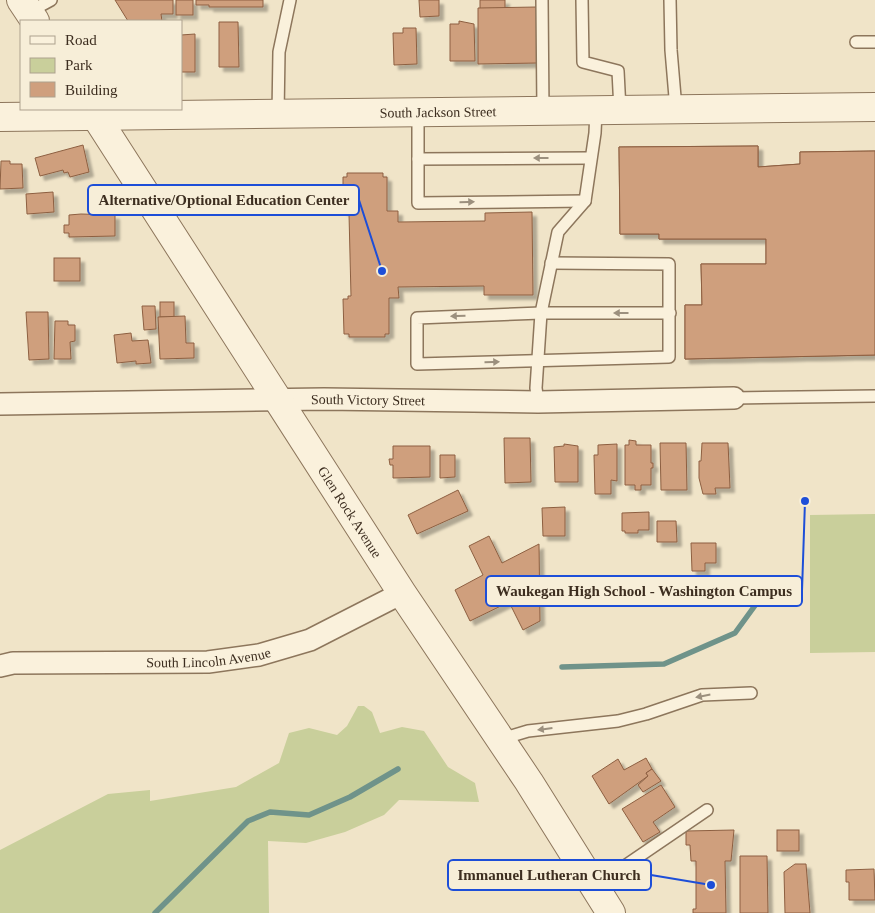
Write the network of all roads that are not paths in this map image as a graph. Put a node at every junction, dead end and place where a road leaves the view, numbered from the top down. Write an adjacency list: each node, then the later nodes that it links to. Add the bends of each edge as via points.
1 (290, 0): 14 (lane, via 279,52)
2 (542, 0): 9 (lane)
3 (582, 0): 10 (lane, via 583,62 618,71)
4 (670, 0): 8 (lane)
5 (856, 42): 6 (lane)
6 (875, 42)
7 (875, 107): 8 (street, South Jackson Street)
8 (676, 109): 10 (street, South Jackson Street)
9 (543, 110): 10 (street, South Jackson Street); 13 (street, South Jackson Street)
10 (608, 110): 16 (lane, via 595,133)
11 (93, 112): 12 (street, South Jackson Street); 15 (street, South Jackson Street); 25 (street, Glen Rock Avenue)
12 (154, 112): 14 (street, South Jackson Street)
13 (418, 112): 14 (street, South Jackson Street); 17 (lane)
14 (278, 114)
15 (0, 117)
16 (590, 158): 17 (lane, one-way to 17); 18 (lane)
17 (418, 159): 18 (lane, one-way to 18, via 418,203)
18 (585, 200): 19 (lane, via 558,232)
19 (552, 263): 20 (lane); 21 (lane, via 669,264)
20 (541, 313): 21 (lane, one-way to 20); 22 (lane); 22 (lane, one-way to 22, via 417,318 417,364)
21 (670, 313): 22 (lane, via 670,357)
22 (538, 361): 26 (lane)
23 (875, 396): 24 (lane)
24 (734, 398): 26 (street, South Victory Street)
25 (280, 400): 26 (street, South Victory Street); 27 (street, South Victory Street); 28 (street, Glen Rock Avenue)
26 (538, 402)
27 (0, 404)
28 (402, 592): 29 (street, South Lincoln Avenue, via 310,640 259,655 208,662 13,663); 31 (street, Glen Rock Avenue)
29 (0, 666)
30 (751, 693): 31 (lane, one-way to 31, via 702,695 618,721 528,731)
31 (501, 739): 33 (street, Glen Rock Avenue)
32 (707, 810): 33 (lane)
33 (594, 887): 34 (street, Glen Rock Avenue)
34 (611, 913)

